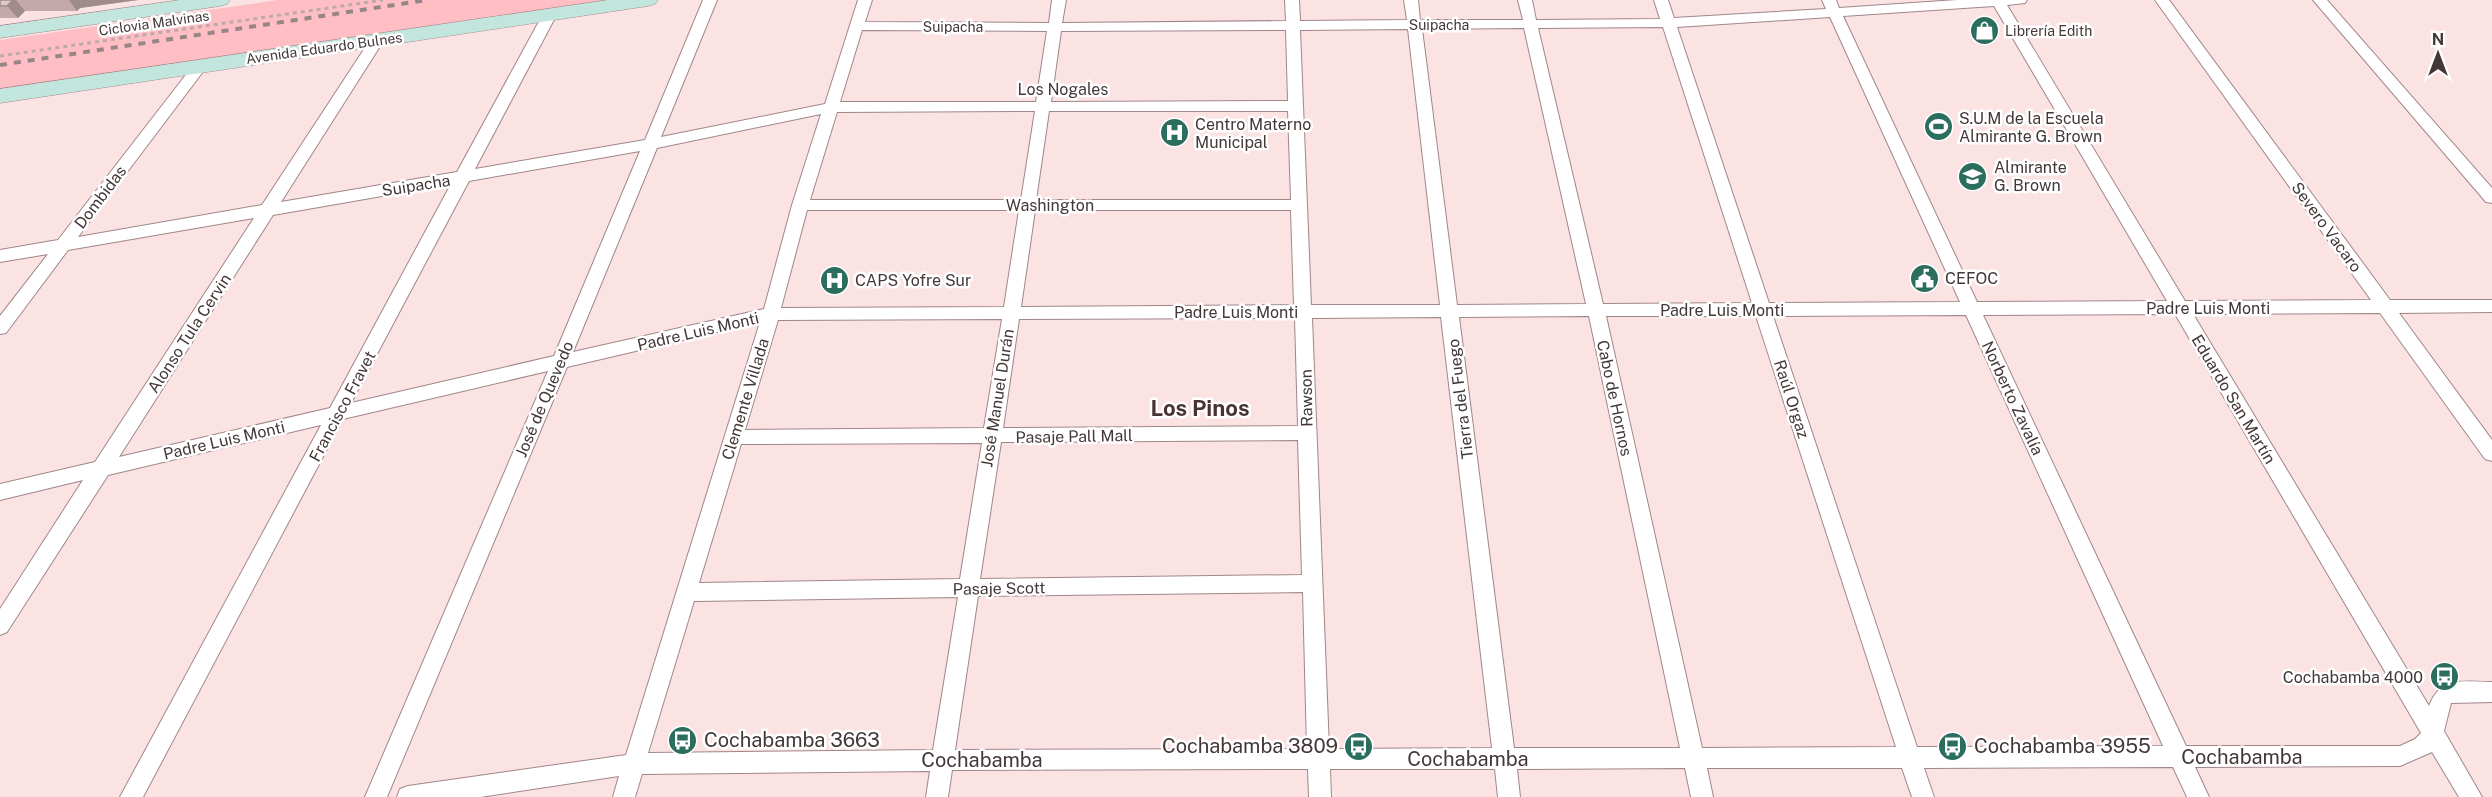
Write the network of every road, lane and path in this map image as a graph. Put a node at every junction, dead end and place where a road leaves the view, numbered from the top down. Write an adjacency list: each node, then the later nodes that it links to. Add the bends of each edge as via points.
1 (220, 0): 15 (main road)
2 (383, 0): 26 (path, Ciclovia Malvinas)
3 (648, 0): 17 (main road, Avenida Eduardo Bulnes)
4 (710, 0): 32 (street, José de Quevedo)
5 (865, 0): 21 (street, Clemente Villada)
6 (1059, 0): 23 (street, José Manuel Durán)
7 (1292, 0): 22 (street, Rawson)
8 (1411, 0): 19 (street, Tierra del Fuego)
9 (1525, 0): 20 (street, Cabo de Hornos)
10 (1661, 0): 18 (street, Raúl Orgaz)
11 (2020, 0): 14 (street, Suipacha)
12 (2162, 0): 42 (street, Severo Vacaro)
13 (2320, 0): 34 (street)
14 (1998, 1): 16 (street, Suipacha); 43 (street, Eduardo San Martín)
15 (156, 5): 24 (main road)
16 (1831, 6): 18 (street, Suipacha); 45 (street, Norberto Zavalía)
17 (550, 14): 25 (main road, Avenida Eduardo Bulnes); 33 (street, Francisco Fravet)
18 (1669, 23): 20 (street, Suipacha); 44 (street, Raúl Orgaz)
19 (1414, 25): 20 (street, Suipacha); 22 (street, Suipacha); 47 (street, Tierra del Fuego)
20 (1530, 25): 46 (street, Cabo de Hornos)
21 (857, 26): 23 (street, Suipacha); 30 (street, Clemente Villada)
22 (1293, 26): 23 (street, Suipacha); 29 (street, Rawson)
23 (1055, 27): 31 (street, José Manuel Durán)
24 (0, 32)
25 (377, 40): 27 (main road, Avenida Eduardo Bulnes); 38 (street, Alonso Tula Cervin)
26 (0, 56)
27 (200, 66): 28 (main road, Avenida Eduardo Bulnes); 39 (street, Dombidas)
28 (2, 98)
29 (1295, 105): 31 (street, Los Nogales); 37 (street, Rawson)
30 (831, 107): 31 (street, Los Nogales); 32 (street, Suipacha); 35 (street, Clemente Villada)
31 (1042, 107): 36 (street, José Manuel Durán)
32 (651, 144): 33 (street, Suipacha); 52 (street, José de Quevedo)
33 (464, 177): 38 (street, Suipacha); 53 (street, Francisco Fravet)
34 (2492, 198)
35 (800, 205): 36 (street, Washington); 50 (street, Clemente Villada)
36 (1028, 205): 37 (street, Washington); 49 (street, José Manuel Durán)
37 (1300, 205): 48 (street, Rawson)
38 (270, 209): 39 (street, Suipacha); 58 (street, Alonso Tula Cervin)
39 (64, 245): 40 (street, Suipacha); 51 (street, Dombidas)
40 (0, 256)
41 (2492, 306): 42 (street, Padre Luis Monti)
42 (2385, 307): 43 (street, Padre Luis Monti); 57 (street, Severo Vacaro)
43 (2179, 308): 45 (street, Padre Luis Monti); 65 (street, Eduardo San Martín)
44 (1763, 309): 45 (street, Padre Luis Monti); 46 (street, Padre Luis Monti); 70 (street, Raúl Orgaz)
45 (1972, 309): 68 (street, Norberto Zavalía)
46 (1596, 310): 47 (street, Padre Luis Monti); 67 (street, Cabo de Hornos)
47 (1449, 311): 48 (street, Padre Luis Monti); 66 (street, Tierra del Fuego)
48 (1305, 312): 49 (street, Padre Luis Monti); 54 (street, Rawson)
49 (1010, 313): 50 (street, Padre Luis Monti); 55 (street, José Manuel Durán)
50 (771, 314): 52 (street, Padre Luis Monti); 56 (street, Clemente Villada)
51 (0, 328)
52 (560, 363): 53 (street, Padre Luis Monti); 74 (street, José de Quevedo)
53 (338, 414): 58 (street, Padre Luis Monti); 73 (street, Francisco Fravet)
54 (1307, 433): 55 (street, Pasaje Pall Mall); 60 (street, Rawson)
55 (991, 436): 56 (street, Pasaje Pall Mall); 61 (street, José Manuel Durán)
56 (734, 437): 62 (street, Clemente Villada)
57 (2492, 454)
58 (100, 469): 59 (street, Padre Luis Monti); 63 (street, Alonso Tula Cervin)
59 (0, 492)
60 (1312, 583): 61 (street, Pasaje Scott); 69 (street, Rawson)
61 (969, 589): 62 (street, Pasaje Scott); 71 (street, José Manuel Durán)
62 (687, 592): 72 (street, Clemente Villada)
63 (0, 626)
64 (2492, 692): 65 (street, via 2451,692 2443,697)
65 (2433, 734): 68 (street, Cochabamba, via 2418,751 2400,756); 83 (street, Eduardo San Martín)
66 (1504, 758): 67 (street, Cochabamba); 69 (street, Cochabamba); 79 (street, Tierra del Fuego)
67 (1693, 758): 70 (street, Cochabamba); 80 (street, Cabo de Hornos)
68 (2180, 758): 70 (street, Cochabamba); 82 (street, Norberto Zavalía)
69 (1319, 759): 71 (street, Cochabamba); 78 (street, Rawson)
70 (1910, 759): 81 (street, Raúl Orgaz)
71 (943, 760): 72 (street, Cochabamba); 77 (street, José Manuel Durán)
72 (633, 764): 75 (street, Cochabamba); 76 (street, Clemente Villada)
73 (131, 797)
74 (376, 797)
75 (408, 797)
76 (624, 797)
77 (937, 797)
78 (1320, 797)
79 (1509, 797)
80 (1702, 797)
81 (1923, 797)
82 (2198, 797)
83 (2471, 797)

